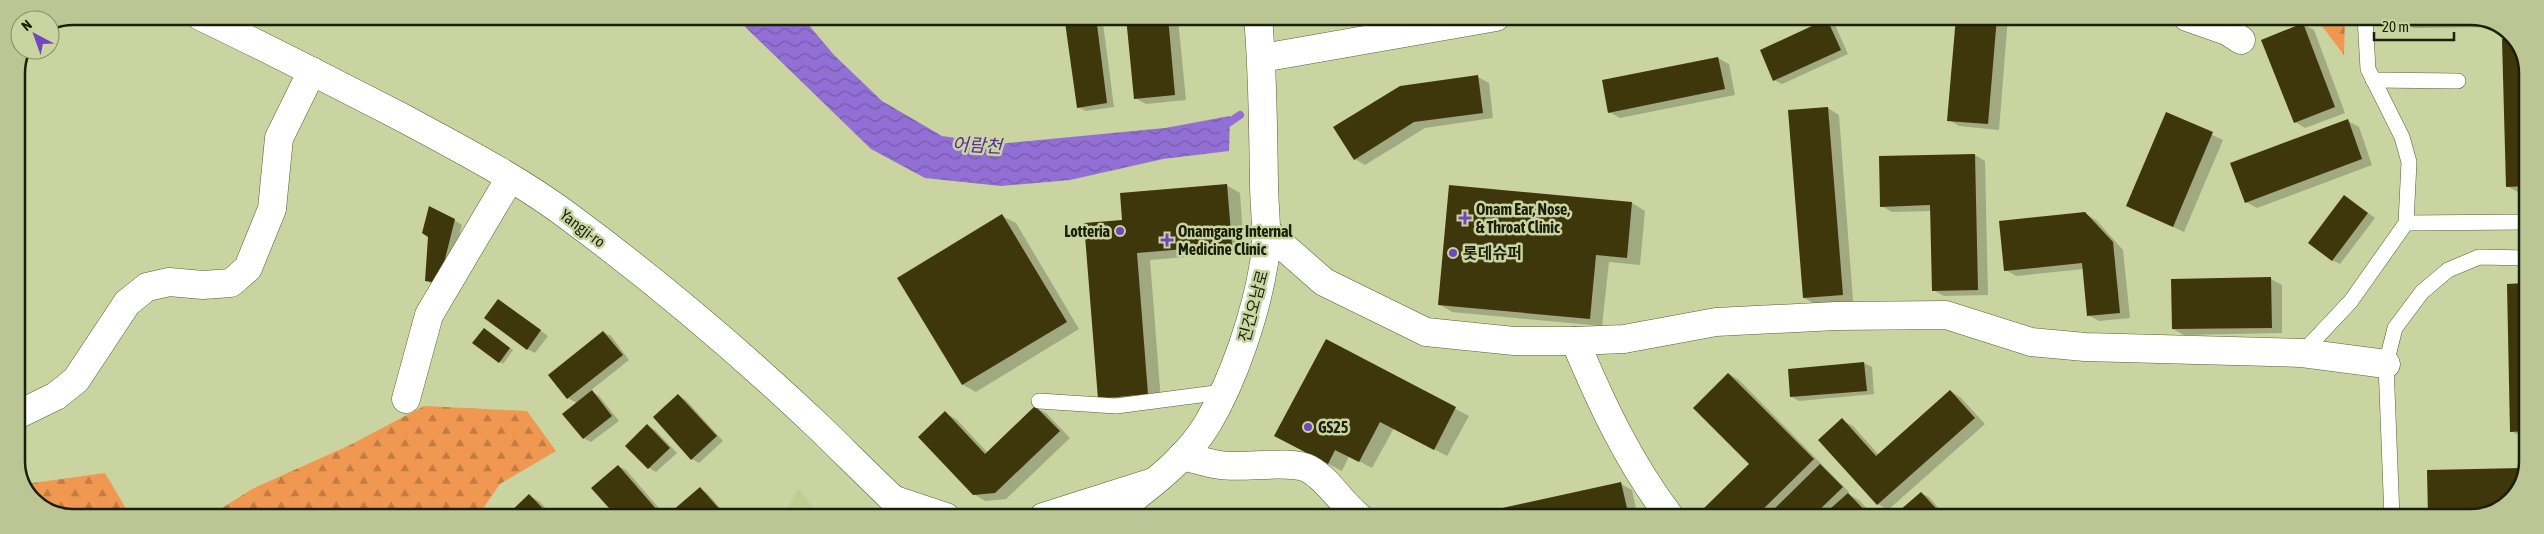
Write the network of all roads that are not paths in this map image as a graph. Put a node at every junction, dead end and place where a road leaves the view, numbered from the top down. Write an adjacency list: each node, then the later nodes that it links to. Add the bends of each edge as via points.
1 (218, 25): 8 (street, Yangji-ro)
2 (1259, 25): 7 (street, 진건오남로)
3 (1450, 25): 7 (street)
4 (2210, 25): 6 (street)
5 (2366, 25): 9 (lane, via 2368,69)
6 (2242, 40)
7 (1262, 58): 14 (street, 진건오남로)
8 (312, 71): 11 (street, Yangji-ro); 22 (street, via 279,138 272,209 248,268 231,283 169,282 147,287 127,303 76,380 56,396)
9 (2373, 80): 10 (lane); 13 (lane, via 2402,137 2409,162)
10 (2458, 80)
11 (510, 178): 20 (street, via 429,315); 25 (street, Yangji-ro, via 566,215 732,349 820,428)
12 (2519, 222): 13 (lane)
13 (2406, 223): 17 (lane, via 2352,301)
14 (1267, 232): 16 (street, via 1324,282 1426,332 1514,340); 19 (street, 진건오남로, via 1264,263 1248,326 1237,364)
15 (2519, 258): 18 (lane, via 2479,258 2448,270 2422,292 2396,328)
16 (1575, 341): 17 (street, via 1624,339 1716,322 1946,315 2031,342 2085,347); 29 (street, via 1606,415 1631,460)
17 (2302, 353): 18 (street)
18 (2386, 364): 30 (lane)
19 (1223, 392): 21 (lane, via 1116,406); 23 (street, 진건오남로, via 1208,424)
20 (406, 399)
21 (1039, 401)
22 (25, 410)
23 (1182, 456): 24 (street, 진건오남로); 28 (street, via 1220,465 1259,467 1286,464 1308,468)
24 (1154, 482): 26 (street); 27 (street, 진건오남로)
25 (894, 508)
26 (1068, 509)
27 (1120, 509)
28 (1348, 509)
29 (1665, 509)
30 (2392, 509)

